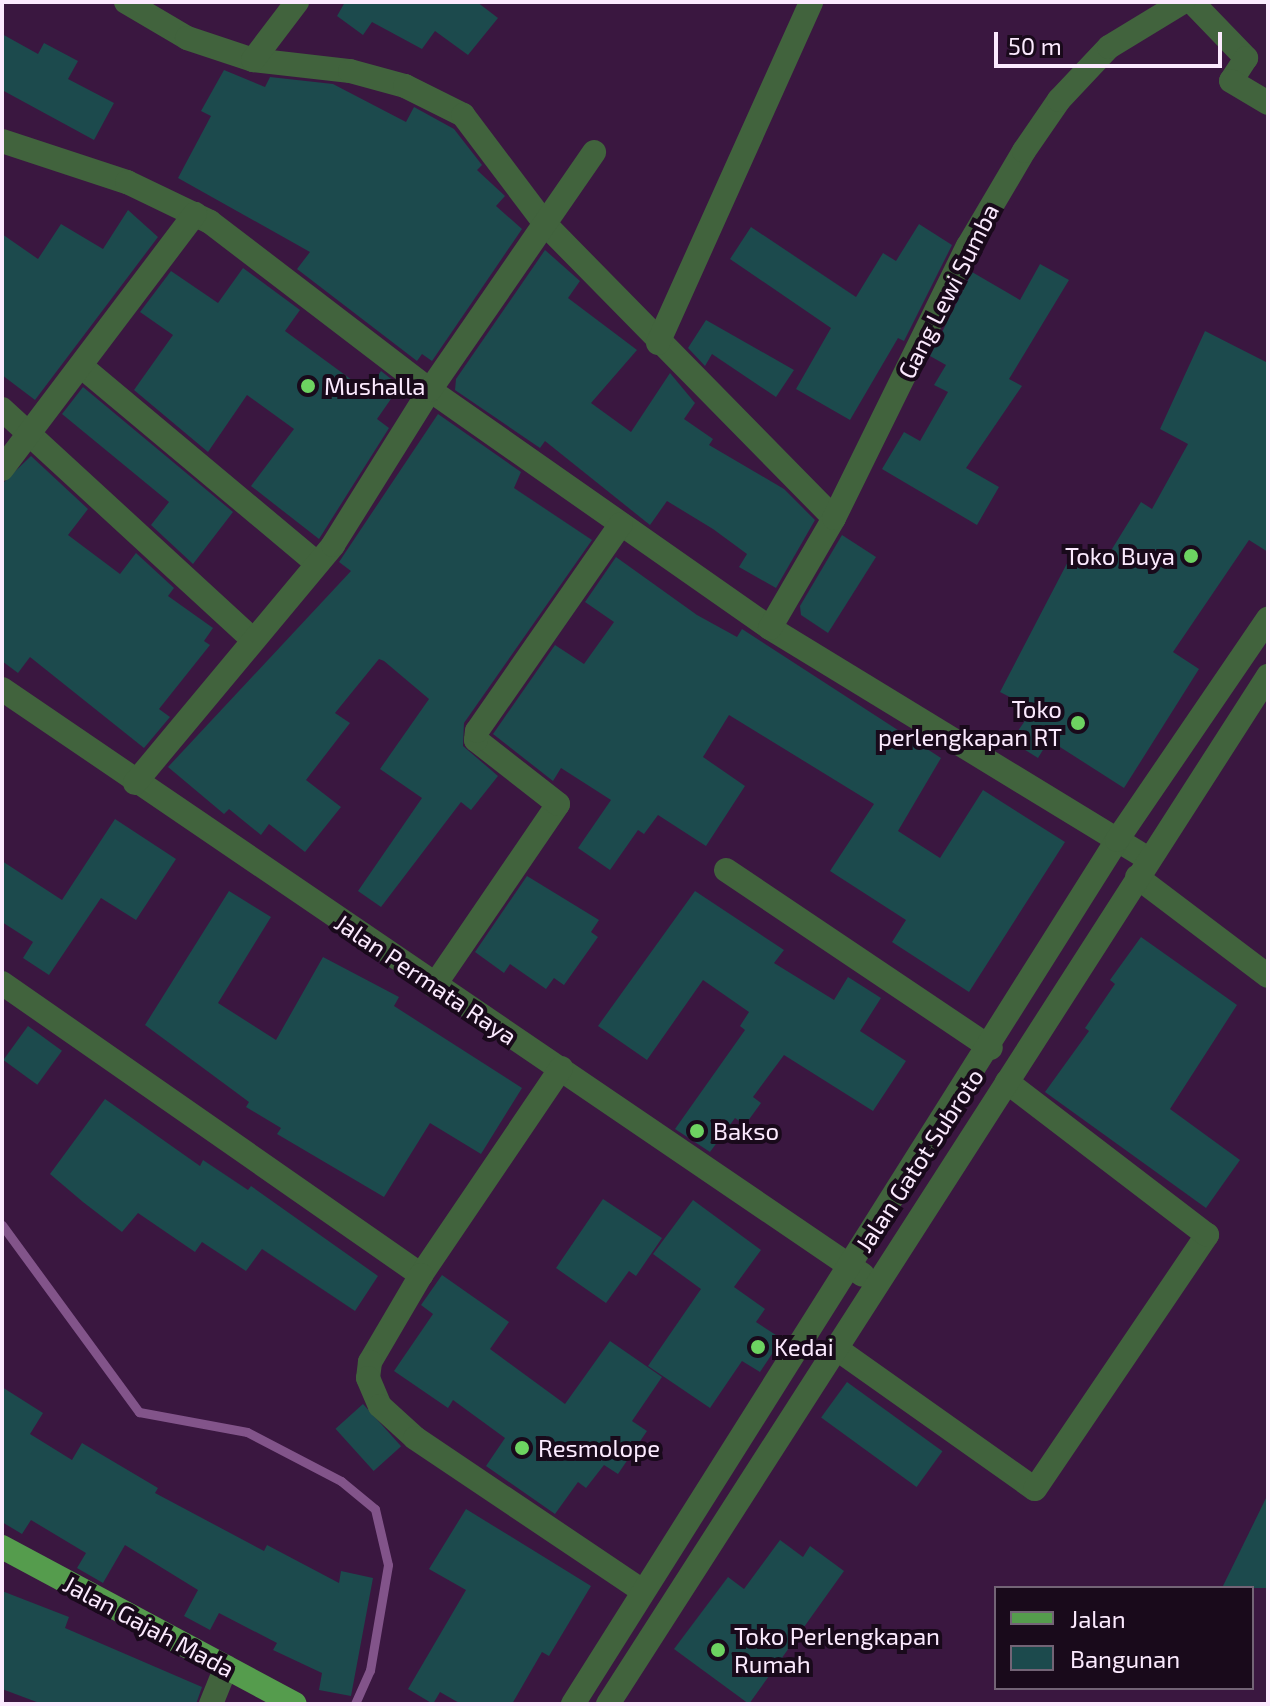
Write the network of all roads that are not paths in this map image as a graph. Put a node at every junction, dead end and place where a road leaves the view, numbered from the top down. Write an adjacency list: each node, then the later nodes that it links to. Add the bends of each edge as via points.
1 (126, 2): 6 (street, via 187,38)
2 (297, 2): 6 (street)
3 (811, 2): 12 (street)
4 (1183, 2): 18 (street, Gang Lewi Sumba, via 1109,47 1059,100 1024,151 968,246)
5 (1192, 2): 7 (street, via 1246,58 1228,78)
6 (253, 60): 11 (street, via 350,71 405,86 463,115)
7 (1268, 103)
8 (2, 141): 10 (street, via 127,182)
9 (594, 152): 11 (street)
10 (195, 214): 13 (street); 14 (street)
11 (545, 224): 12 (street); 14 (street)
12 (658, 343): 18 (street)
13 (81, 366): 16 (street); 20 (street)
14 (430, 390): 19 (street); 20 (street)
15 (2, 409): 16 (street)
16 (29, 434): 17 (street); 23 (street)
17 (2, 469)
18 (834, 518): 22 (street, Gang Lewi Sumba)
19 (621, 524): 22 (street); 32 (street, via 477,731 476,740 558,804)
20 (317, 563): 23 (street)
21 (1268, 619): 27 (street, Jalan Gatot Subroto)
22 (770, 628): 27 (street)
23 (252, 639): 26 (street)
24 (1268, 676): 28 (street, Jalan Gatot Subroto)
25 (2, 689): 26 (street, Jalan Permata Raya)
26 (135, 783): 32 (street, Jalan Permata Raya)
27 (1117, 840): 28 (street); 33 (street, Jalan Gatot Subroto)
28 (1143, 868): 30 (street); 35 (street, Jalan Gatot Subroto)
29 (726, 870): 33 (street)
30 (1268, 976)
31 (2, 983): 37 (street)
32 (434, 986): 34 (street, Jalan Permata Raya)
33 (991, 1048): 36 (street, Jalan Gatot Subroto)
34 (561, 1068): 36 (street, Jalan Permata Raya); 37 (street)
35 (1007, 1082): 38 (street, Jalan Gatot Subroto); 39 (street, via 1207,1235 1035,1489)
36 (851, 1267): 38 (street, Jalan Permata Raya); 41 (street, Jalan Gatot Subroto)
37 (421, 1275): 41 (street, via 370,1362 368,1378 380,1406 415,1438)
38 (878, 1286): 39 (street, Jalan Gatot Subroto)
39 (837, 1349): 46 (street, Jalan Gatot Subroto)
40 (2, 1547): 42 (main road, Jalan Gajah Mada)
41 (643, 1591): 45 (street, Jalan Gatot Subroto)
42 (226, 1667): 43 (street); 44 (main road, Jalan Gajah Mada)
43 (211, 1704)
44 (295, 1704)
45 (573, 1704)
46 (608, 1704)

